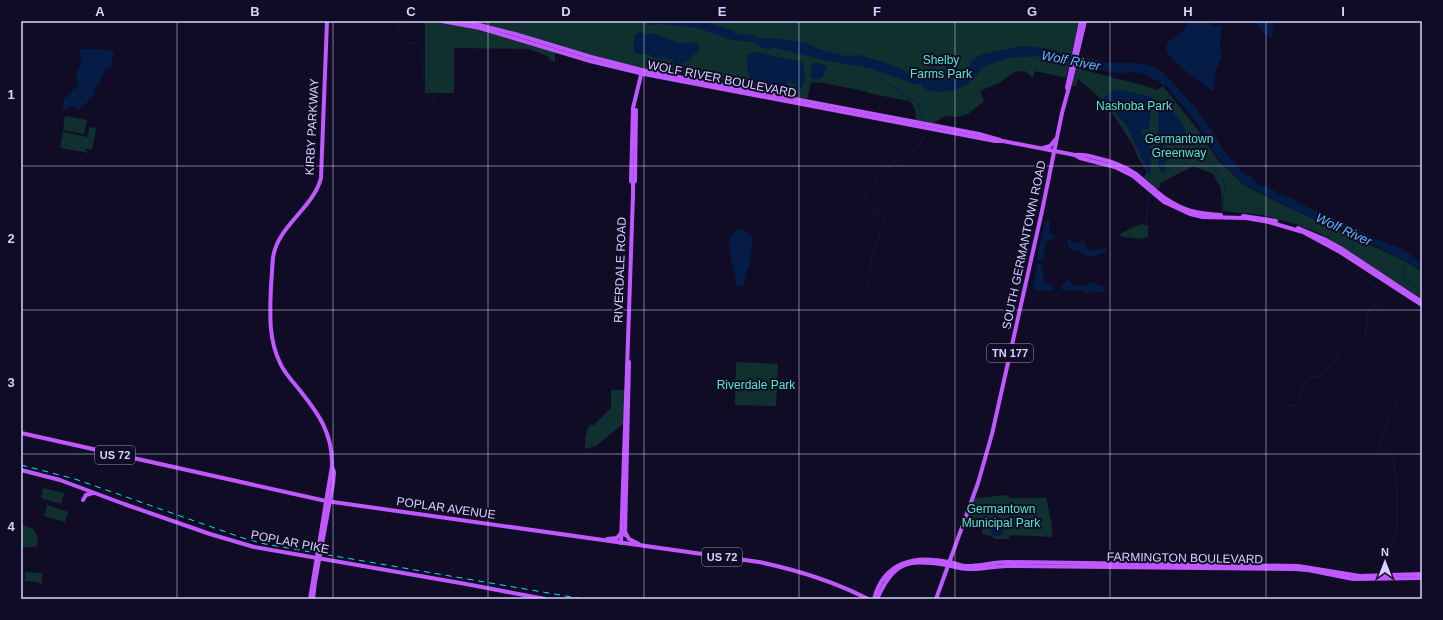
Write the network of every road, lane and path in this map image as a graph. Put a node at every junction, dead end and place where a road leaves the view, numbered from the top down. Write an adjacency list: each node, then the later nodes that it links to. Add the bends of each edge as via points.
1 (327, 21): 19 (main road, KIRBY PARKWAY, via 321,175 316,191 280,239 274,252 270,329 281,365 325,427 331,448 334,475)
2 (442, 21): 6 (main road, WOLF RIVER BOULEVARD, via 480,28 590,61)
3 (464, 21): 6 (main road, WOLF RIVER BOULEVARD)
4 (1085, 21): 5 (main road, TN 177)
5 (1082, 24): 7 (main road, SOUTH GERMANTOWN ROAD / TN 177)
6 (643, 72): 8 (main road, WOLF RIVER BOULEVARD); 20 (main road, RIVERDALE ROAD, via 633,108)
7 (1057, 138): 8 (main road, via 1050,146); 9 (main road, SOUTH GERMANTOWN ROAD / TN 177)
8 (1041, 148): 9 (main road, WOLF RIVER BOULEVARD)
9 (1054, 151): 10 (main road, WOLF RIVER BOULEVARD, via 1111,165 1124,171 1164,202 1190,214 1269,222 1303,232); 26 (main road, SOUTH GERMANTOWN ROAD / TN 177, via 992,434 978,483)
10 (1358, 262): 11 (main road, WOLF RIVER BOULEVARD); 12 (main road, WOLF RIVER BOULEVARD)
11 (1422, 302)
12 (1422, 305)
13 (21, 433): 19 (main road, POPLAR AVENUE / US 72)
14 (21, 470): 16 (main road, POPLAR PIKE)
15 (84, 483): 16 (main road)
16 (76, 486): 17 (main road, POPLAR PIKE)
17 (94, 492): 18 (main road, via 86,495); 24 (main road, POPLAR PIKE, via 216,536 254,547)
18 (83, 500)
19 (328, 502): 21 (main road, POPLAR AVENUE / US 72); 24 (main road, KIRBY PARKWAY)
20 (623, 532): 21 (main road, via 616,538); 22 (main road, RIVERDALE ROAD); 23 (main road, via 629,539)
21 (600, 540): 22 (main road, POPLAR AVENUE / US 72)
22 (622, 543): 23 (main road, POPLAR AVENUE / US 72)
23 (647, 546): 37 (main road, POPLAR AVENUE / US 72, via 785,568 831,582)
24 (318, 558): 34 (main road, KIRBY PARKWAY); 35 (main road, KIRBY PARKWAY); 36 (main road, POPLAR PIKE)
25 (1009, 562): 27 (main road, FARMINGTON BOULEVARD); 28 (main road, FARMINGTON BOULEVARD); 29 (main road)
26 (949, 564): 27 (main road, FARMINGTON BOULEVARD); 27 (main road, FARMINGTON BOULEVARD, via 968,569 989,568); 38 (main road, via 906,564 889,576); 39 (main road, SOUTH GERMANTOWN ROAD / TN 177)
27 (1002, 564): 29 (main road, FARMINGTON BOULEVARD)
28 (1024, 564): 29 (main road, FARMINGTON BOULEVARD); 30 (main road, FARMINGTON BOULEVARD)
29 (1019, 566)
30 (1313, 570): 32 (main road, FARMINGTON BOULEVARD, via 1360,576); 32 (main road, FARMINGTON BOULEVARD, via 1353,579)
31 (1422, 574): 32 (main road, FARMINGTON BOULEVARD)
32 (1405, 576): 33 (main road, FARMINGTON BOULEVARD)
33 (1422, 578)
34 (310, 599)
35 (313, 599)
36 (545, 599)
37 (868, 599)
38 (876, 599)
39 (936, 599)

